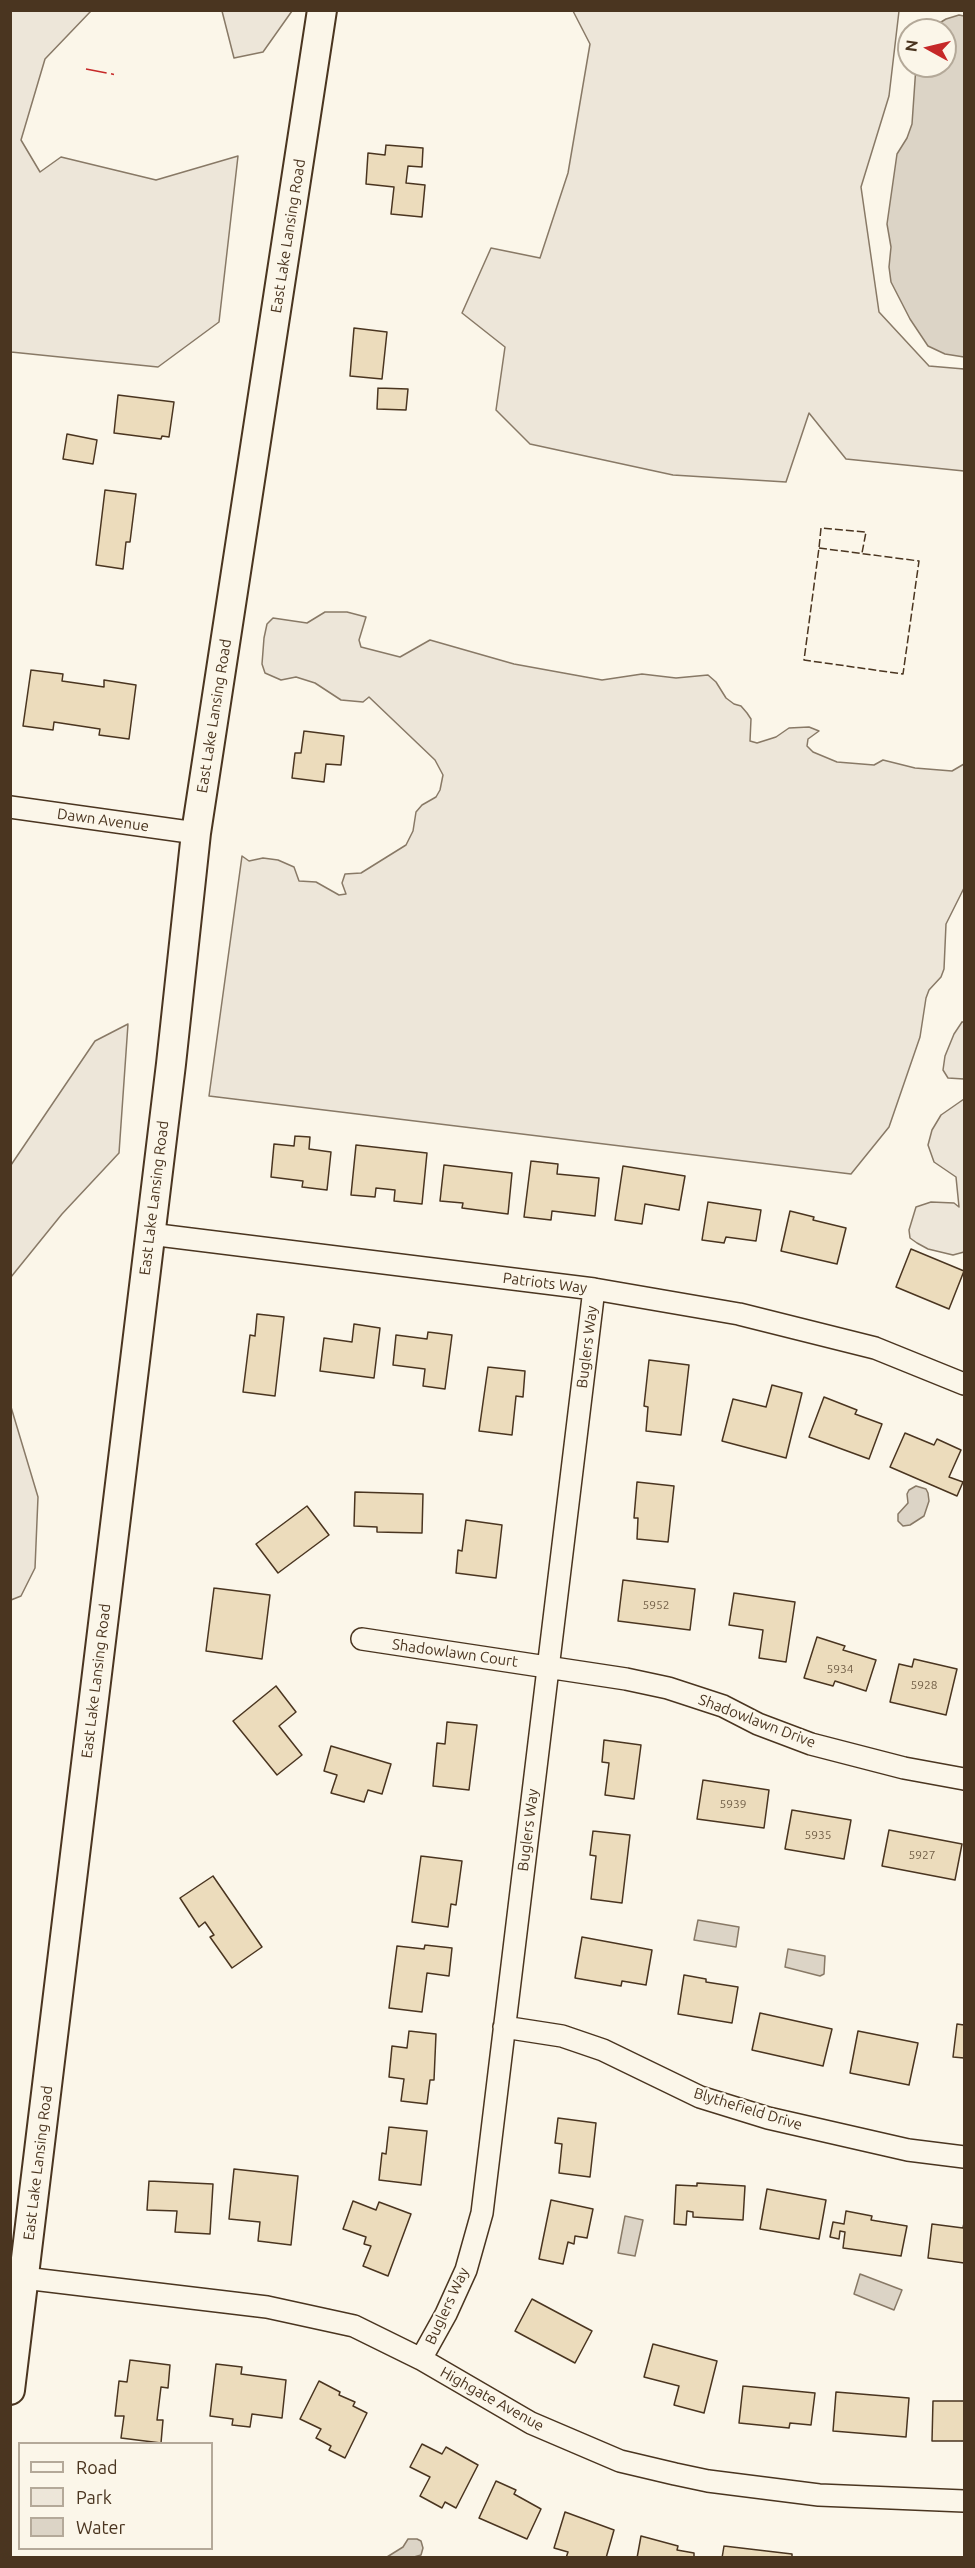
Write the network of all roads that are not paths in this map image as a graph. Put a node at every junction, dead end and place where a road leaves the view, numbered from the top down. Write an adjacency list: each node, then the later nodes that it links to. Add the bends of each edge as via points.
1 (322, 10): 3 (main road, East Lake Lansing Road)
2 (10, 807): 3 (street, Dawn Avenue)
3 (196, 833): 4 (main road, East Lake Lansing Road)
4 (150, 1234): 5 (street, Patriots Way); 12 (main road, East Lake Lansing Road)
5 (594, 1289): 6 (street, Patriots Way, via 739,1314 832,1336 875,1348); 8 (street, Buglers Way)
6 (964, 1384)
7 (362, 1639): 8 (street, Shadowlawn Court)
8 (548, 1667): 9 (street, Shadowlawn Drive, via 668,1688 723,1706 811,1744); 10 (street, Buglers Way)
9 (964, 1779)
10 (504, 2027): 11 (street, Blythefield Drive, via 562,2036 603,2050 700,2097 768,2118 908,2150); 13 (street, Buglers Way, via 482,2212 466,2271)
11 (964, 2157)
12 (24, 2278): 13 (street, Highgate Avenue, via 267,2307 322,2318 354,2326); 14 (main road, East Lake Lansing Road)
13 (421, 2359): 15 (street, Highgate Avenue, via 531,2423 620,2461 708,2481 798,2492)
14 (10, 2390)
15 (964, 2501)

